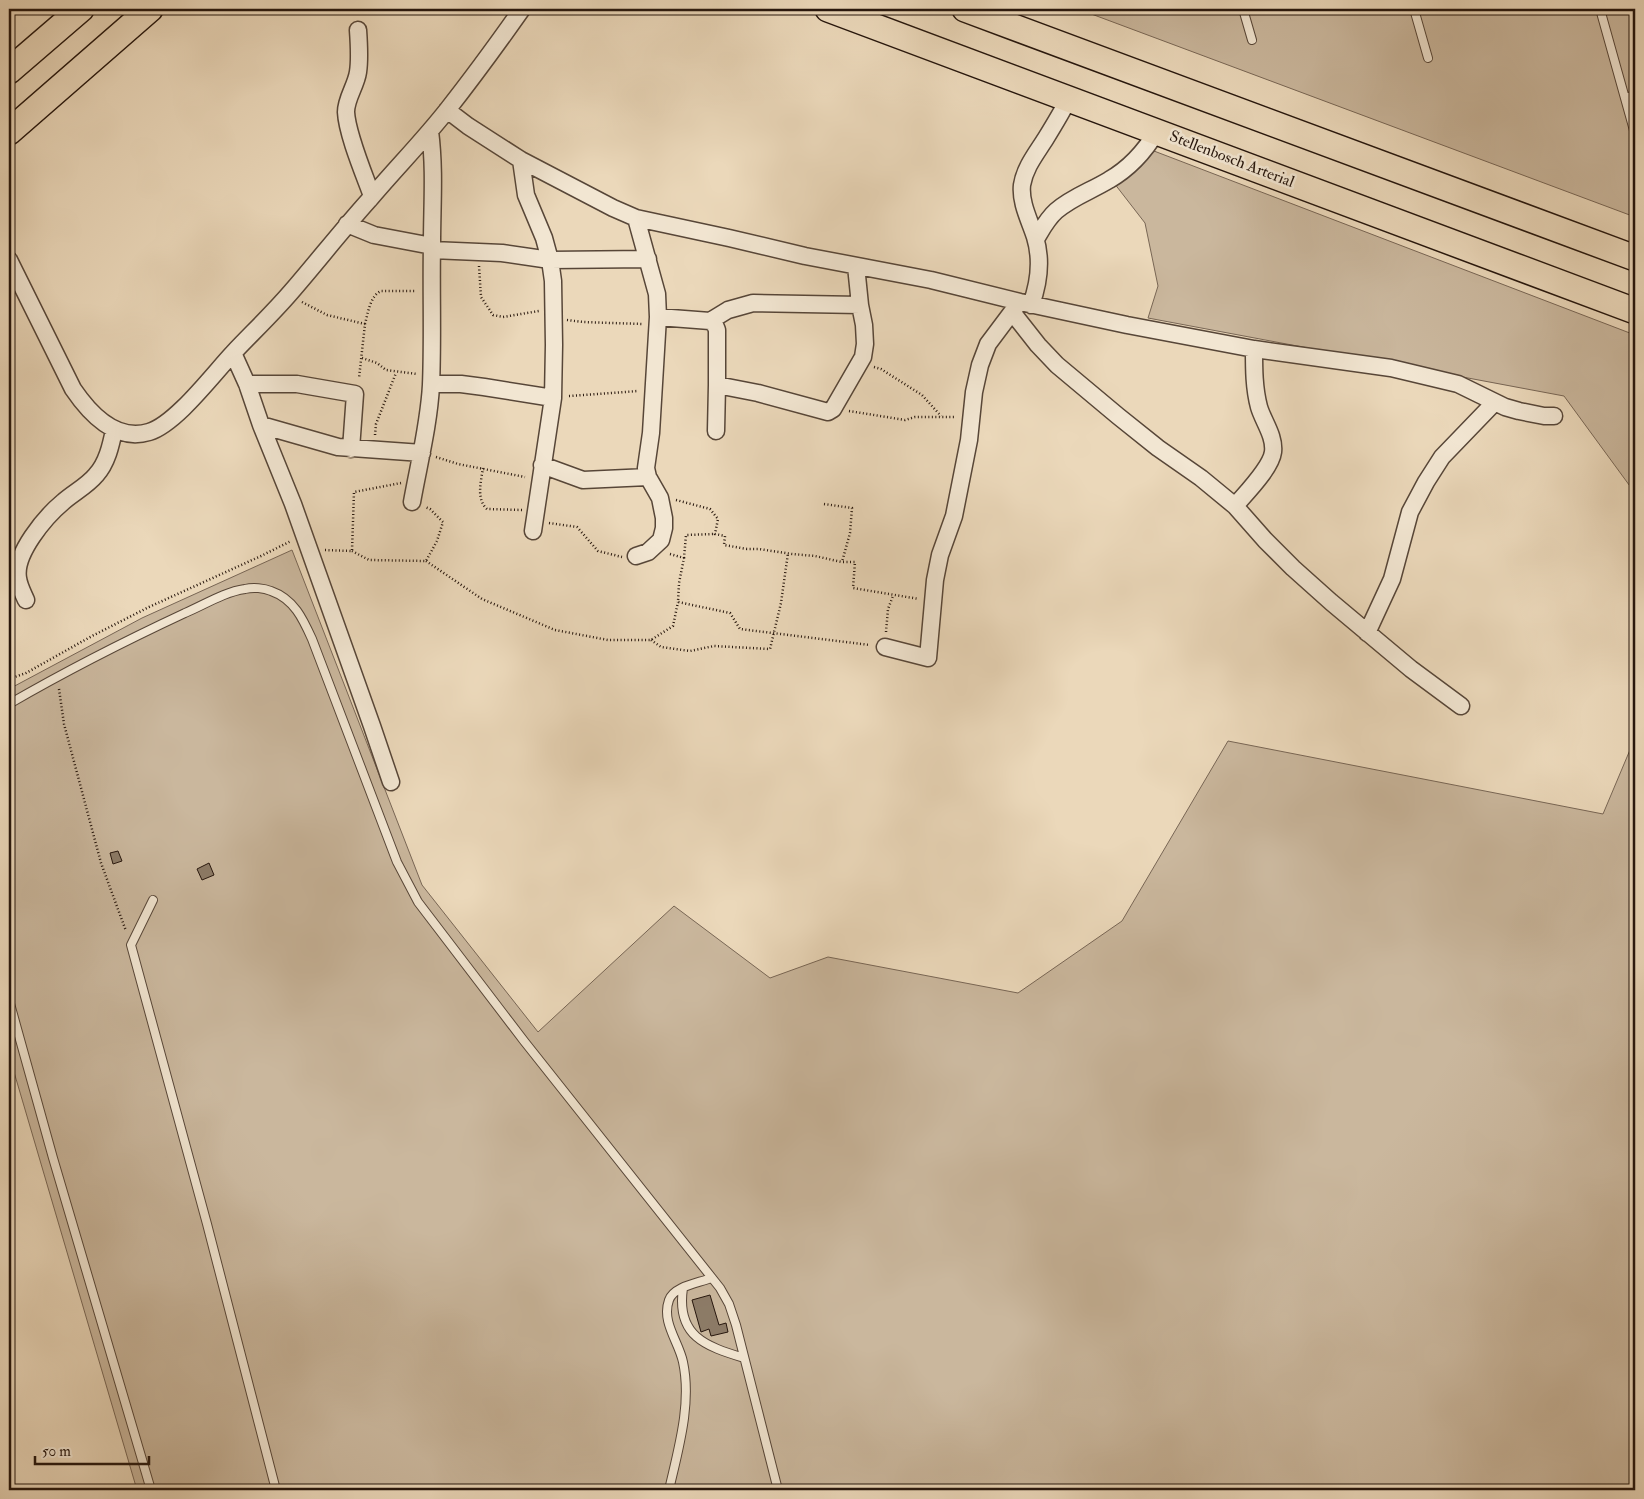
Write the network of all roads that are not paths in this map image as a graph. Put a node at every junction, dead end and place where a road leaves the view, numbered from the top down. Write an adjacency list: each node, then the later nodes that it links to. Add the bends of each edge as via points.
1 (64, 9): 12 (main road)
2 (81, 9): 12 (main road)
3 (150, 9): 21 (main road)
4 (522, 9): 18 (street)
5 (828, 9): 16 (main road, Stellenbosch Arterial)
6 (965, 9): 29 (main road)
7 (1243, 9): 11 (lane)
8 (1414, 9): 13 (lane)
9 (1600, 9): 17 (lane)
10 (358, 30): 24 (street, via 358,72 347,101 346,114)
11 (1252, 40)
12 (42, 42): 14 (main road)
13 (1428, 58)
14 (9, 71)
15 (1635, 95): 17 (lane)
16 (1069, 98): 20 (main road, Stellenbosch Arterial); 27 (street, via 1024,174 1024,205)
17 (1624, 98): 22 (lane)
18 (447, 110): 19 (street); 23 (street)
19 (430, 131): 24 (street); 28 (street, via 434,158)
20 (1156, 131): 27 (street, via 1140,156 1108,181 1073,198 1047,221); 36 (main road, Stellenbosch Arterial)
21 (9, 132)
22 (1635, 134)
23 (521, 160): 25 (street); 31 (street, via 526,194)
24 (372, 196): 26 (street)
25 (636, 218): 32 (street); 33 (street)
26 (347, 224): 28 (street, via 374,235); 40 (street, via 290,294)
27 (1036, 239): 35 (street, via 1037,288)
28 (432, 248): 31 (street); 41 (street)
29 (1635, 258)
30 (9, 260): 48 (street, via 73,389 97,418)
31 (550, 260): 32 (street); 44 (street)
32 (648, 260): 37 (street, via 657,294)
33 (856, 266): 34 (street); 35 (street, via 931,280)
34 (860, 305): 38 (street, via 753,304 728,310); 43 (street, via 864,325 863,357 833,409 828,412)
35 (1021, 306): 39 (street); 55 (street, via 1038,345 1057,365 1124,422); 60 (street, via 988,344 980,365 954,516 935,580 928,658)
36 (1635, 311)
37 (658, 317): 38 (street); 53 (street, via 651,433 646,460)
38 (710, 321): 43 (street, via 717,330)
39 (1254, 349): 45 (street, via 1391,368 1458,384); 55 (street, via 1254,387 1273,452 1266,467)
40 (233, 353): 42 (street); 48 (street, via 168,421 150,432 131,434)
41 (430, 380): 44 (street); 51 (street)
42 (247, 384): 47 (street); 50 (street, via 298,384 355,394)
43 (717, 385): 49 (street)
44 (552, 398): 52 (street)
45 (1495, 402): 46 (street, via 1519,411); 59 (street, via 1442,457 1426,482 1410,512 1392,579)
46 (1554, 416)
47 (261, 425): 50 (street); 63 (street, via 306,542)
48 (114, 430): 58 (street, via 107,457 96,476 62,503 28,543 17,570)
49 (716, 431)
50 (350, 449): 51 (street)
51 (422, 452): 54 (street)
52 (541, 473): 53 (street, via 583,480); 56 (street)
53 (648, 477): 57 (street, via 660,498 664,528 661,540 648,552)
54 (412, 502)
55 (1235, 506): 59 (street, via 1293,568)
56 (533, 531)
57 (636, 556)
58 (26, 600)
59 (1367, 633): 62 (street)
60 (886, 647)
61 (9, 704): 66 (lane, via 222,595 245,588 271,591 283,597 295,607 312,639 397,862 418,902)
62 (1461, 706)
63 (390, 782)
64 (153, 900): 70 (lane, via 131,945)
65 (9, 1000): 69 (lane, via 52,1158)
66 (711, 1278): 67 (lane); 68 (lane, via 729,1304)
67 (683, 1288): 68 (lane, via 682,1311 690,1331 708,1345); 71 (lane, via 671,1296 667,1310 685,1371 685,1402)
68 (744, 1358): 72 (lane)
69 (151, 1490)
70 (276, 1490)
71 (669, 1490)
72 (778, 1490)

